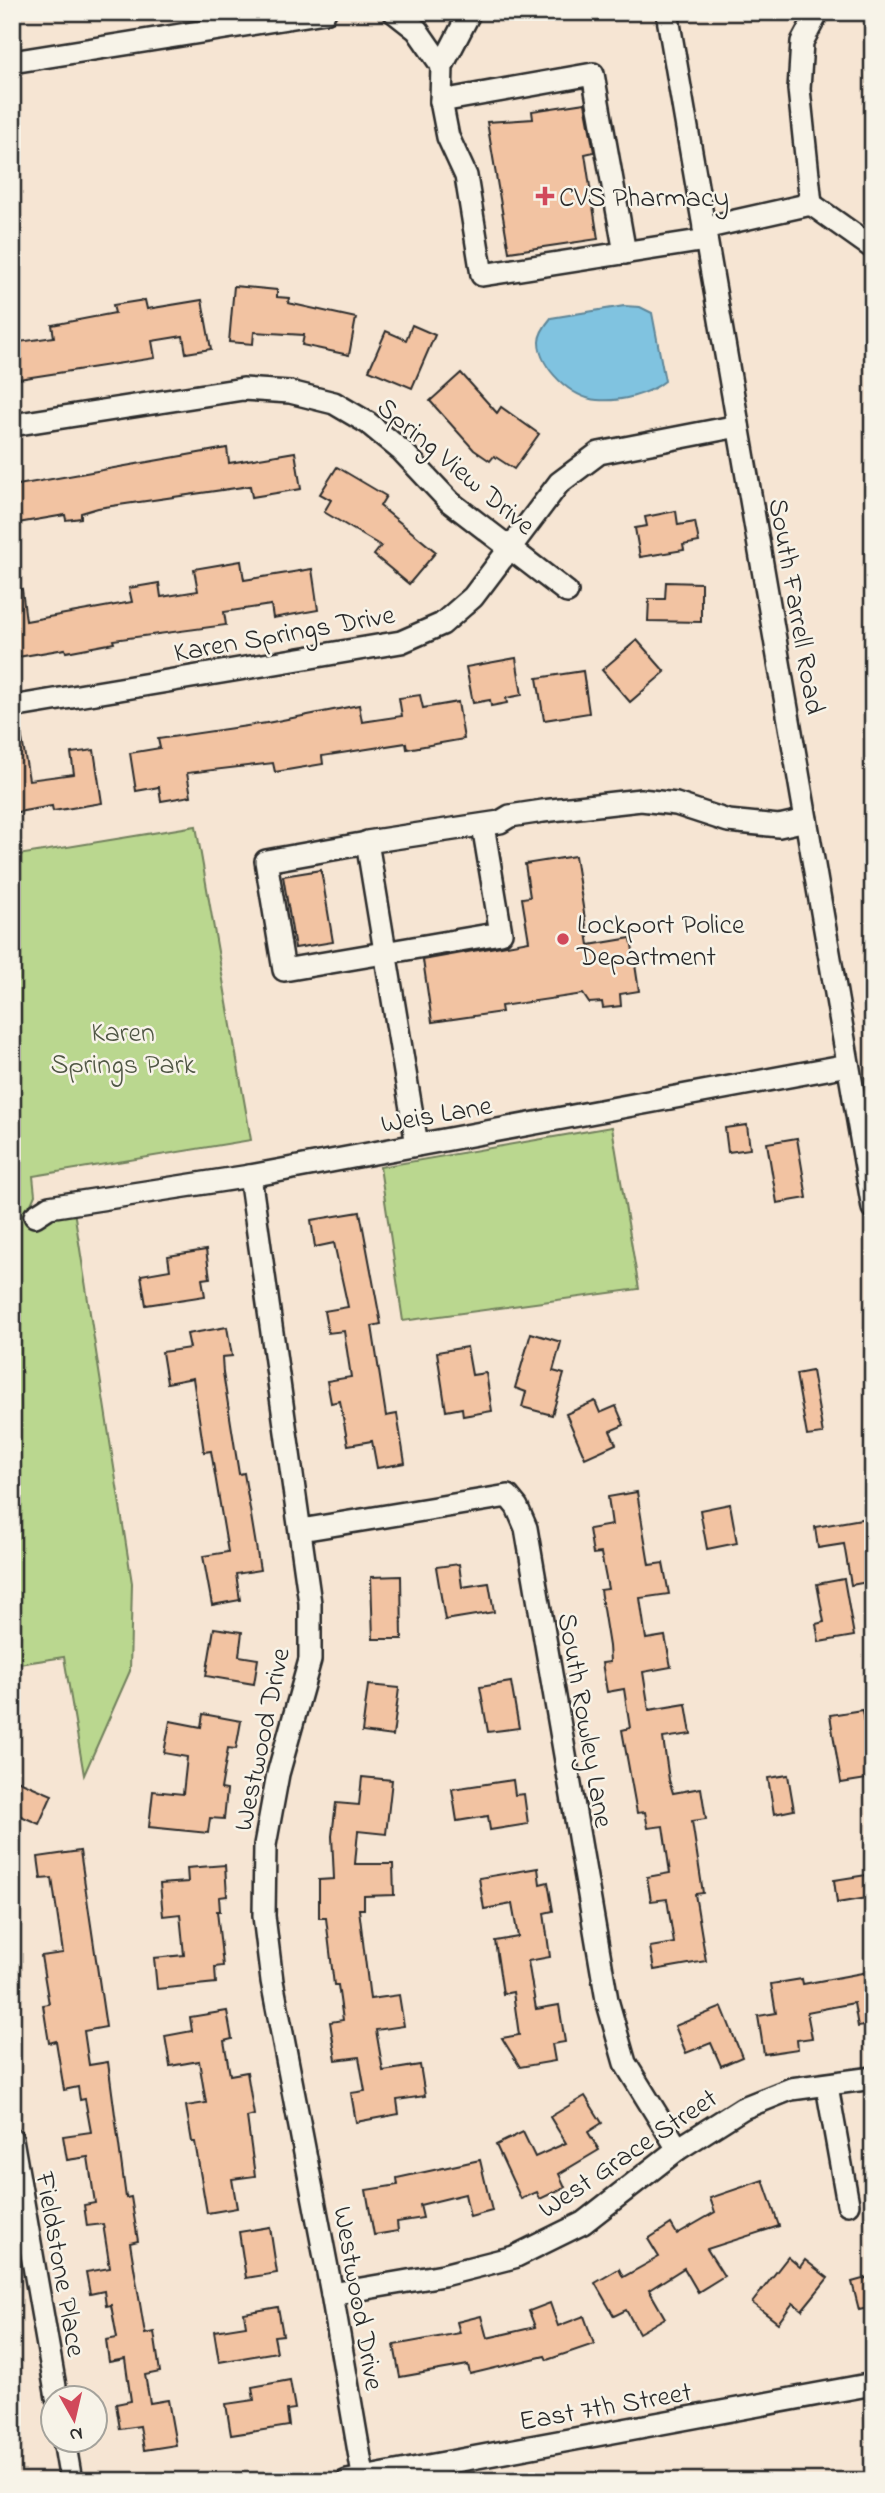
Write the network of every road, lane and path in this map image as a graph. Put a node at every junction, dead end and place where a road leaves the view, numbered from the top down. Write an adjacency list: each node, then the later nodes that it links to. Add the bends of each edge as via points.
1 (325, 12): 6 (street)
2 (394, 12): 7 (street, via 416,30)
3 (470, 12): 7 (street)
4 (667, 12): 10 (street, South Farrell Road)
5 (818, 12): 9 (street, via 802,42 799,89)
6 (12, 62)
7 (442, 66): 8 (street)
8 (440, 101): 12 (street, via 448,137 466,176 482,275); 12 (street, via 593,74)
9 (811, 204): 10 (street); 11 (street)
10 (705, 234): 12 (street); 14 (street, South Farrell Road)
11 (873, 248)
12 (625, 253)
13 (12, 425): 15 (street, Spring View Drive, via 243,389 290,392 334,403 368,423 450,502)
14 (738, 426): 15 (street, Karen Springs Drive, via 599,453 559,483); 18 (street, South Farrell Road)
15 (511, 549): 16 (street, Spring View Drive); 17 (street, Karen Springs Drive, via 473,597 442,624 401,642)
16 (567, 592)
17 (12, 707)
18 (806, 820): 19 (street, via 779,826 728,821 676,804 641,800 510,816); 22 (street, South Farrell Road)
19 (492, 823): 20 (street); 21 (street, via 501,933)
20 (367, 843): 21 (street); 21 (street, via 266,861 284,971)
21 (385, 952): 23 (street)
22 (848, 1065): 23 (street, Weis Lane); 25 (street, South Farrell Road)
23 (417, 1145): 24 (street, Weis Lane)
24 (250, 1176): 26 (street, Weis Lane, via 49,1207); 27 (street, Westwood Drive)
25 (873, 1208)
26 (35, 1216)
27 (301, 1530): 31 (street, South Rowley Lane, via 508,1496 517,1507 526,1528 607,2000 625,2063); 33 (street, Westwood Drive, via 310,1603 310,1660 278,1774 265,1845 264,1916 272,1981)
28 (873, 2078): 29 (street, West Grace Street)
29 (827, 2086): 31 (street, West Grace Street, via 791,2089 765,2098); 32 (street)
30 (12, 2139): 34 (street, Fieldstone Place)
31 (678, 2149): 33 (street, West Grace Street, via 583,2223 514,2257)
32 (848, 2204)
33 (332, 2294): 37 (street, Westwood Drive)
34 (54, 2384)
35 (873, 2384): 37 (street, East 7th Street)
36 (66, 2454): 38 (street)
37 (358, 2480)
38 (71, 2481)

